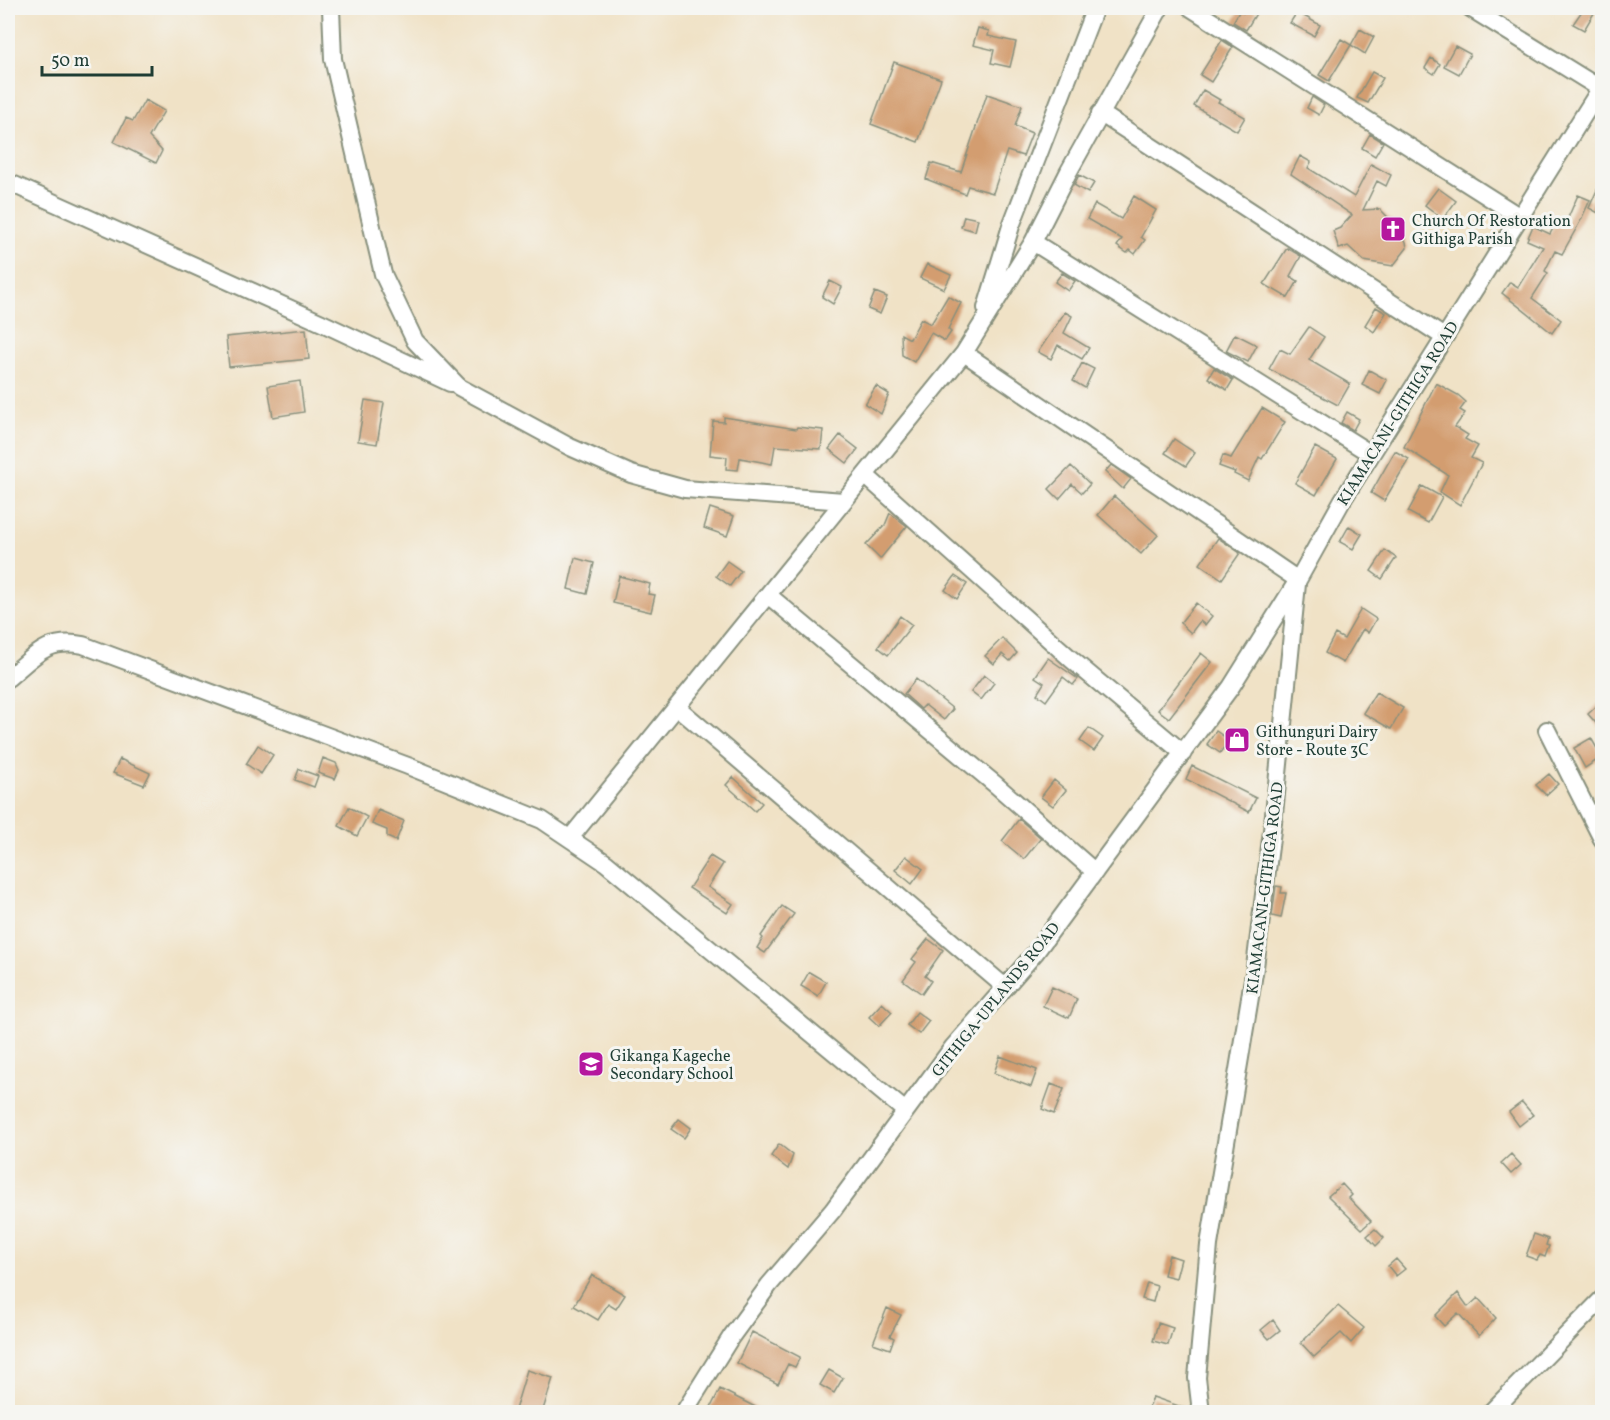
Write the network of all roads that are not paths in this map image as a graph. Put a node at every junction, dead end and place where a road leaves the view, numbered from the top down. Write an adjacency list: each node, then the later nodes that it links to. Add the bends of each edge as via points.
1 (331, 8): 14 (street, via 333,59 383,274 415,341)
2 (1095, 8): 11 (street, via 1011,226)
3 (1160, 8): 7 (street)
4 (1191, 8): 9 (street)
5 (1470, 8): 6 (street)
6 (1602, 87): 9 (street, KIAMACANI-GITHIGA ROAD)
7 (1100, 113): 10 (street); 12 (street)
8 (8, 182): 14 (street)
9 (1520, 217): 12 (street, KIAMACANI-GITHIGA ROAD)
10 (1033, 242): 11 (street); 15 (street)
11 (982, 323): 13 (street)
12 (1444, 337): 15 (street, KIAMACANI-GITHIGA ROAD)
13 (964, 352): 16 (street); 18 (street)
14 (459, 387): 17 (street, via 570,447 631,474 685,489)
15 (1371, 454): 18 (street, KIAMACANI-GITHIGA ROAD)
16 (865, 475): 17 (street); 23 (street)
17 (844, 501): 19 (street)
18 (1298, 580): 23 (street, GITHIGA-UPLANDS ROAD, via 1231,687); 31 (street, KIAMACANI-GITHIGA ROAD, via 1255,967 1209,1245 1197,1378)
19 (768, 595): 21 (street); 26 (street, via 996,784)
20 (8, 678): 24 (street, via 47,646 65,642 84,645 418,770 542,820)
21 (677, 707): 24 (street); 27 (street)
22 (1547, 730): 25 (street)
23 (1183, 753): 26 (street, GITHIGA-UPLANDS ROAD)
24 (571, 837): 28 (street)
25 (1602, 839)
26 (1095, 872): 27 (street, GITHIGA-UPLANDS ROAD)
27 (1005, 987): 28 (street, GITHIGA-UPLANDS ROAD)
28 (904, 1110): 30 (street, GITHIGA-UPLANDS ROAD, via 833,1210 731,1337)
29 (1602, 1299): 32 (street)
30 (684, 1413)
31 (1201, 1413)
32 (1491, 1413)

